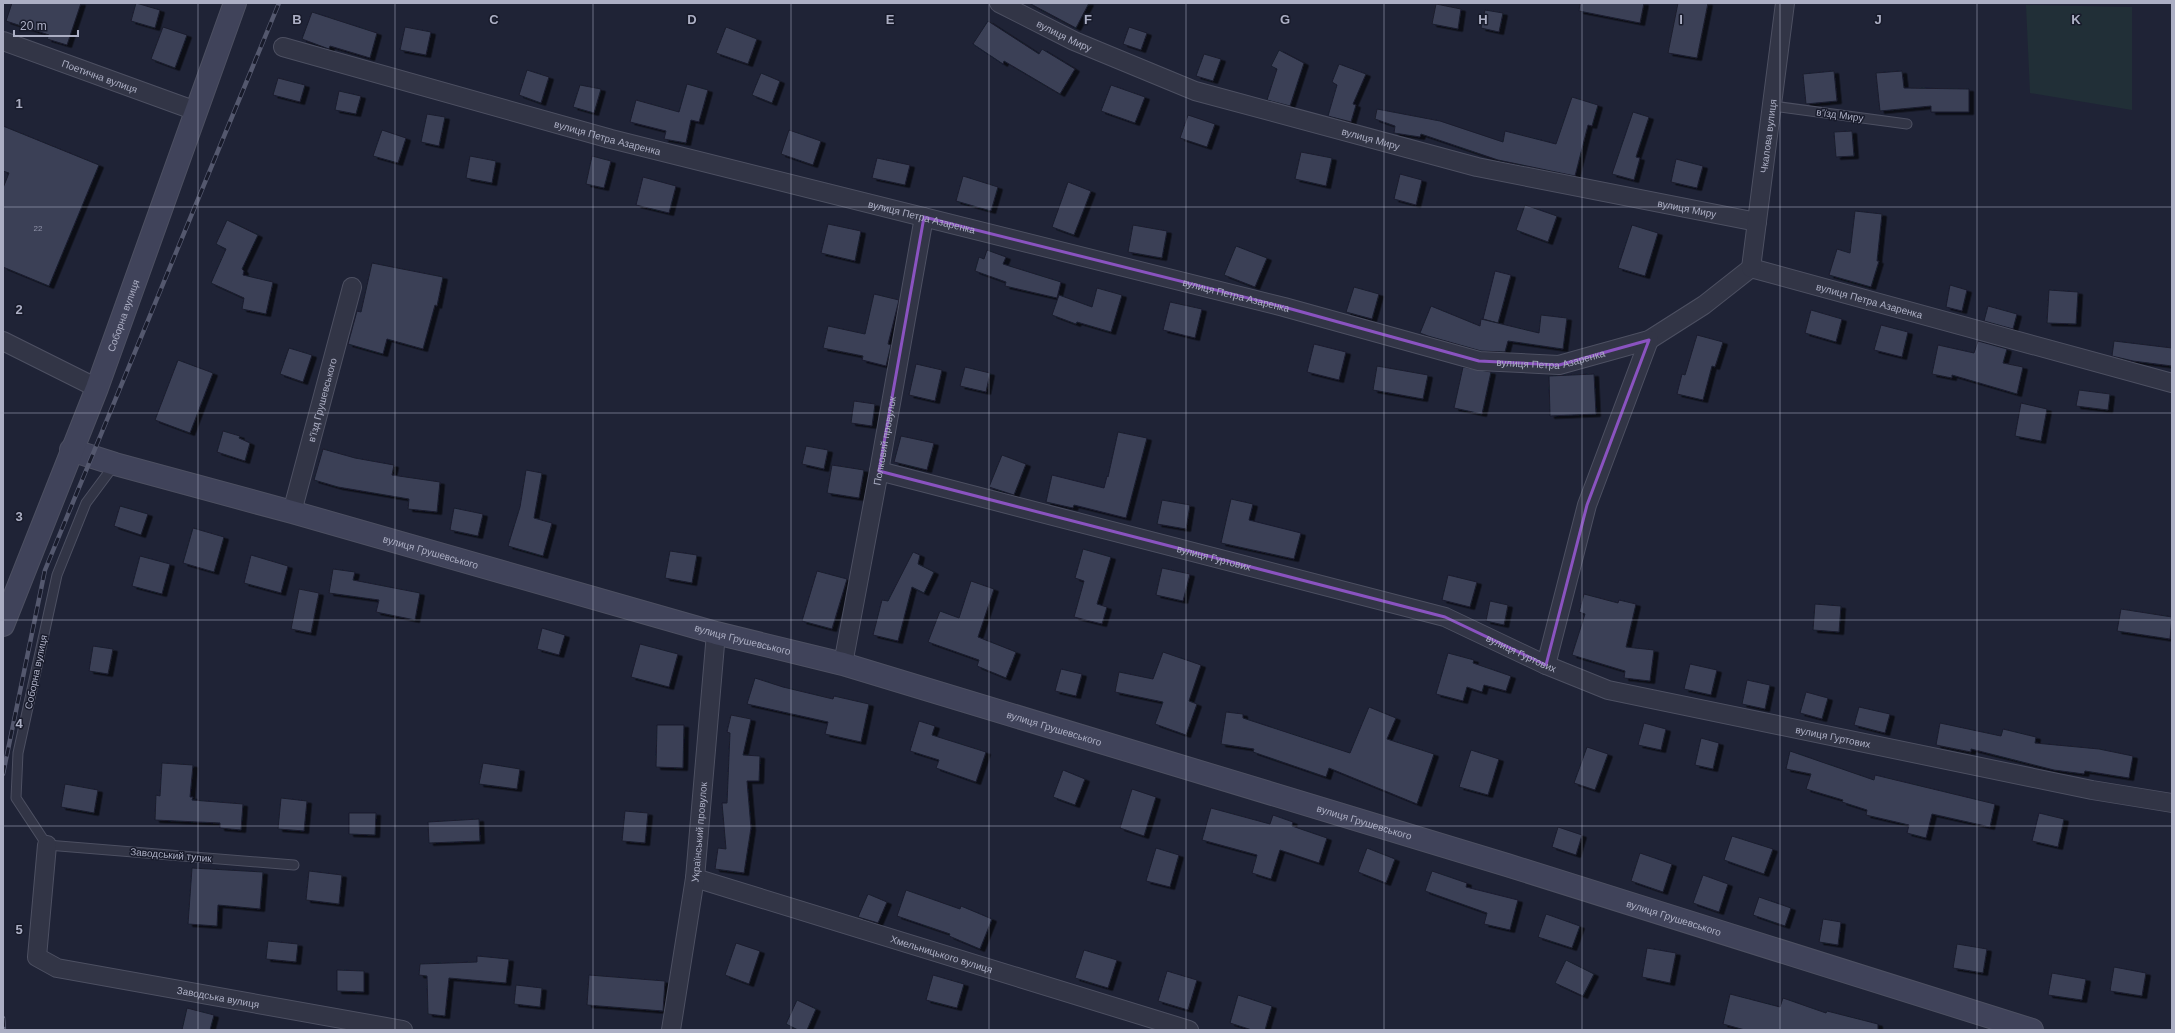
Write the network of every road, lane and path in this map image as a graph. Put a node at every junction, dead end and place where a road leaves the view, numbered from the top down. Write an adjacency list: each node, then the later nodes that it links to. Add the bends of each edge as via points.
1 (236, 3): 7 (street, Соборна вулиця)
2 (1000, 3): 10 (street, вулиця Миру, via 1074,41 1195,91 1477,167)
3 (1785, 3): 6 (street, Чкалова вулиця)
4 (3, 41): 7 (street, Поетична вулиця)
5 (283, 47): 9 (street, вулиця Петра Азаренка, via 611,140)
6 (1773, 106): 8 (lane, в'їзд Миру); 10 (street, Чкалова вулиця)
7 (196, 111): 16 (street, Соборна вулиця)
8 (1907, 124)
9 (924, 217): 13 (street, вулиця Петра Азаренка, via 1284,307 1478,360 1559,365); 19 (street, Полковий провулок)
10 (1757, 222): 11 (street, Чкалова вулиця)
11 (1751, 268): 13 (street, вулиця Петра Азаренка, via 1704,305); 15 (street, вулиця Петра Азаренка)
12 (352, 287): 20 (street, в'їзд Грушевського)
13 (1649, 340): 24 (street, via 1587,505)
14 (3, 341): 16 (street)
15 (2172, 383)
16 (97, 388): 17 (street, Соборна вулиця)
17 (71, 450): 18 (street, вулиця Грушевського); 21 (street, Соборна вулиця)
18 (115, 464): 20 (street, вулиця Грушевського); 26 (lane, Соборна вулиця, via 86,502 57,575 18,753 16,798)
19 (880, 471): 23 (street, Полковий провулок); 24 (street, вулиця Гуртових, via 1445,617)
20 (292, 512): 22 (street, вулиця Грушевського)
21 (3, 625)
22 (716, 633): 23 (street, вулиця Грушевського); 28 (street, Український провулок)
23 (843, 664): 32 (street, вулиця Грушевського, via 1507,865)
24 (1546, 665): 25 (street, вулиця Гуртових, via 1608,690 2092,790)
25 (2172, 803)
26 (47, 845): 27 (lane, Заводський тупик); 29 (street, Заводська вулиця, via 37,957 57,968)
27 (294, 865)
28 (695, 878): 30 (street, Український провулок); 31 (street, Хмельницького вулиця)
29 (403, 1030)
30 (671, 1030)
31 (1189, 1030)
32 (2032, 1030)

